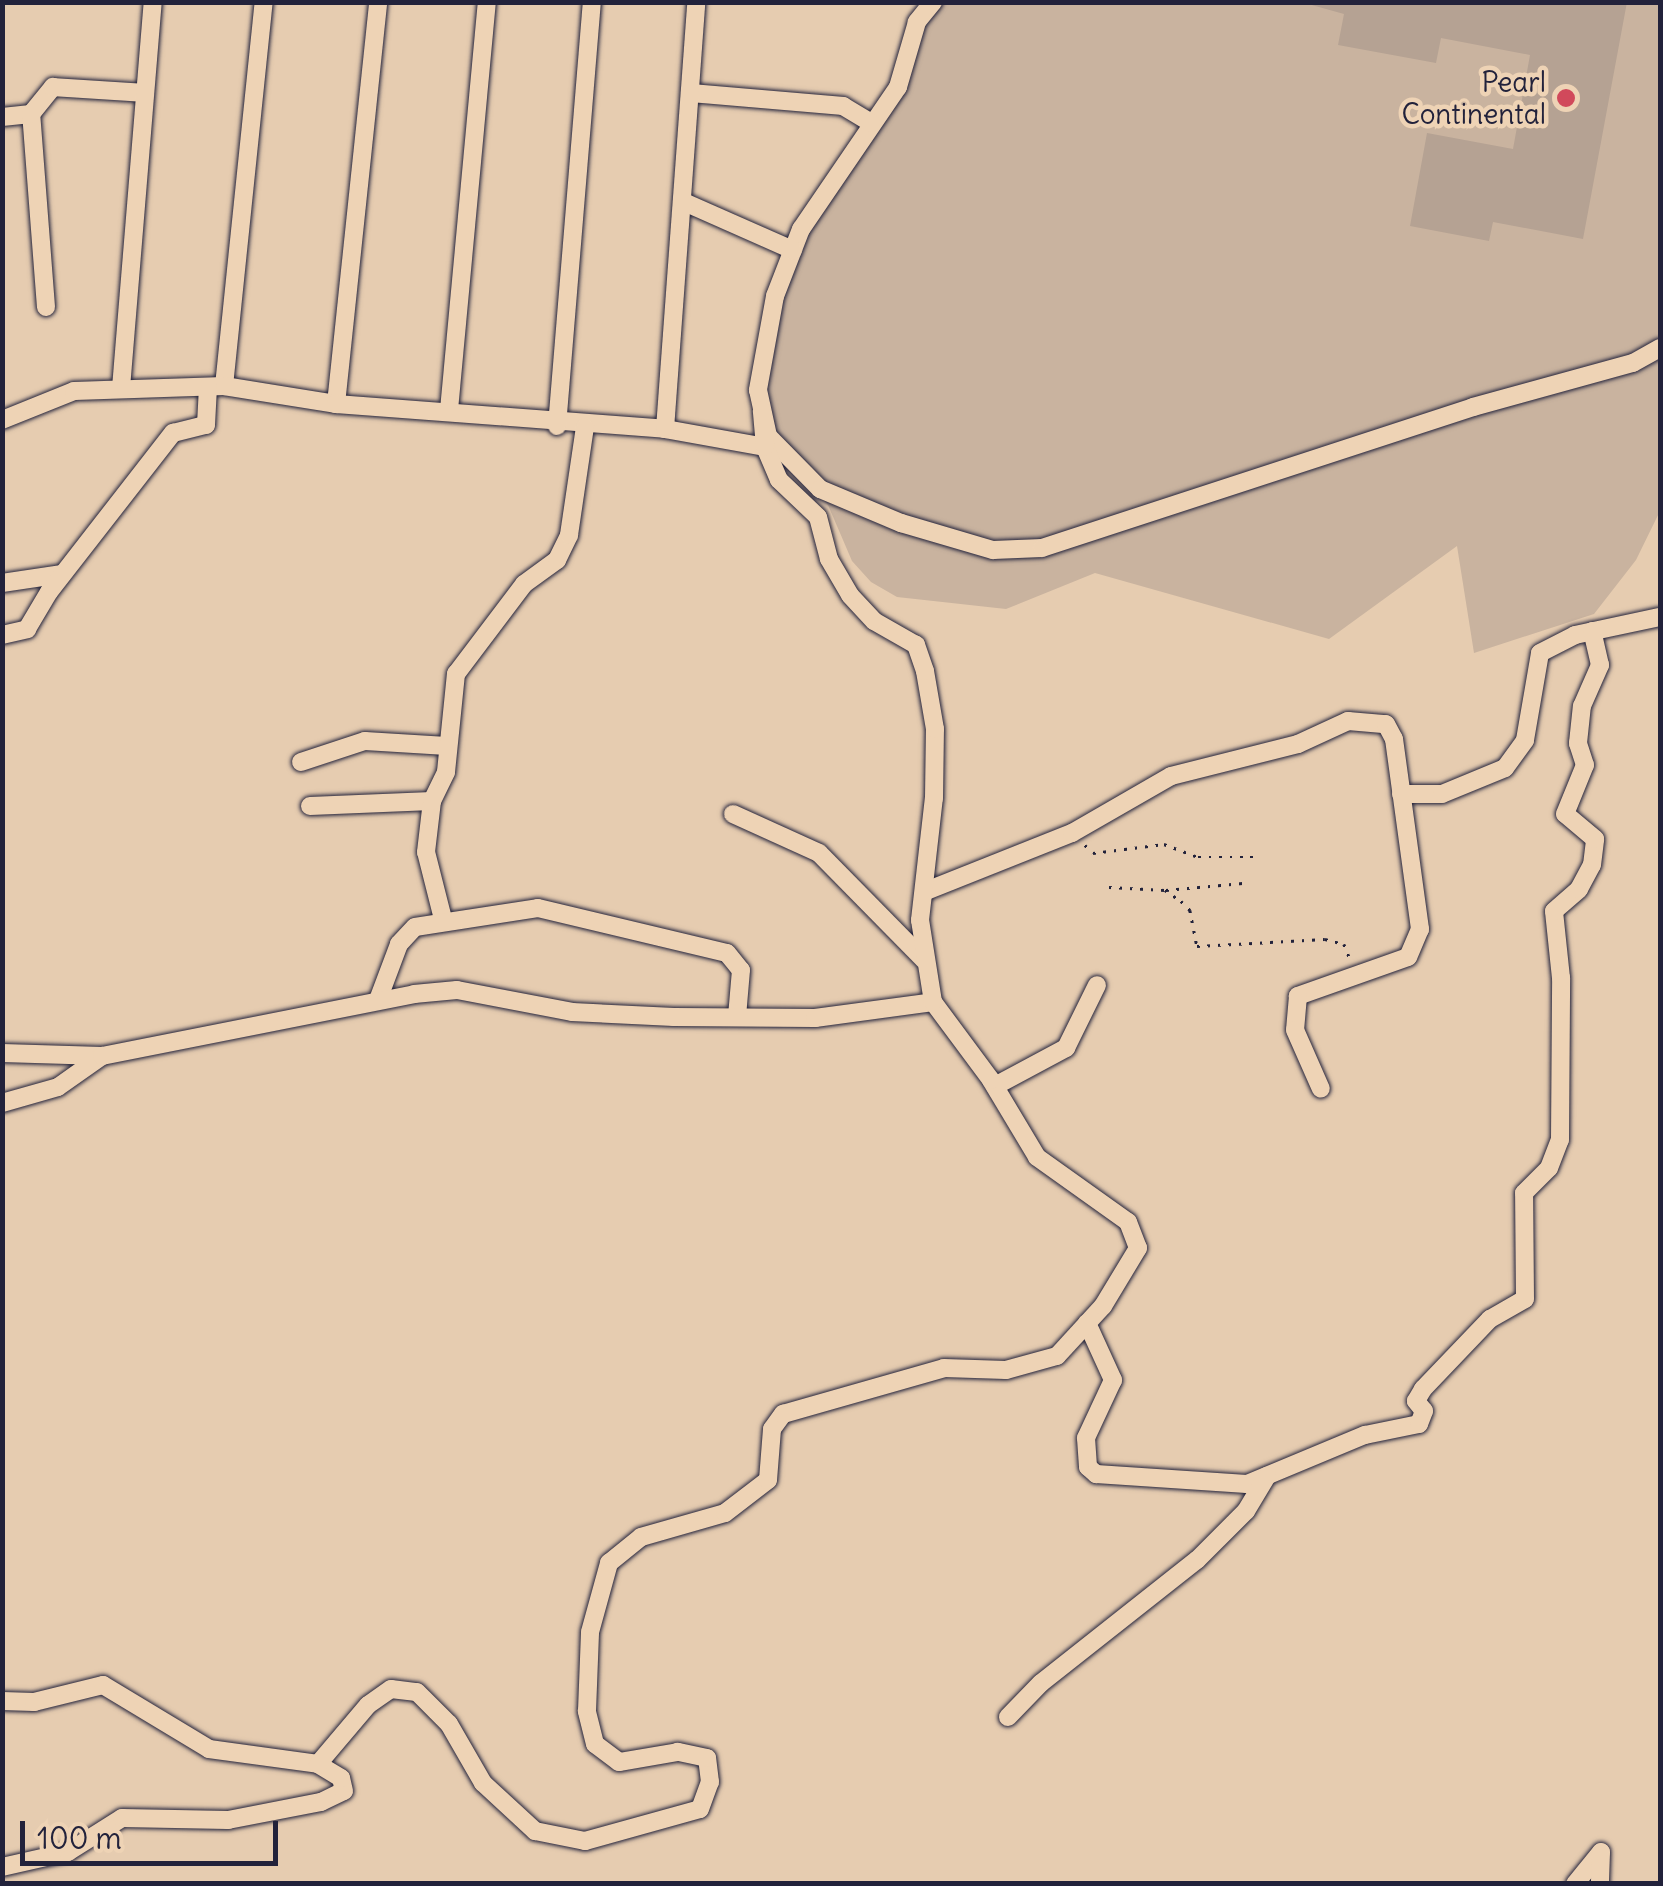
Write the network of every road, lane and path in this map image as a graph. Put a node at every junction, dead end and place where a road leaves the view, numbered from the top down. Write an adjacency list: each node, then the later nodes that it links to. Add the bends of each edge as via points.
1 (153, 2): 8 (street)
2 (264, 2): 17 (street)
3 (378, 2): 19 (street)
4 (487, 2): 20 (street)
5 (592, 2): 23 (street)
6 (696, 2): 9 (street)
7 (927, 3): 12 (street, via 898,87)
8 (145, 93): 10 (street, via 53,86); 18 (street)
9 (691, 93): 12 (street, via 843,106); 13 (street)
10 (31, 114): 11 (street); 15 (street)
11 (2, 118)
12 (871, 123): 14 (street)
13 (684, 202): 14 (street); 25 (street)
14 (793, 250): 21 (street, via 776,296 758,390)
15 (46, 307)
16 (1660, 348): 21 (street, via 1633,363 1473,407 1042,548 993,550 901,524 820,489 768,436)
17 (216, 387): 18 (street); 19 (street); 27 (street, via 206,425 174,434)
18 (120, 388): 22 (street, via 74,392)
19 (336, 404): 20 (street)
20 (448, 410): 23 (street)
21 (762, 410): 26 (street)
22 (2, 420)
23 (557, 426): 24 (street)
24 (585, 427): 25 (street); 32 (street, via 569,536 557,560 524,584 456,674)
25 (666, 429): 26 (street)
26 (766, 447): 43 (street, via 778,480 818,517 829,559 850,595 874,621 916,646 921,658 935,729)
27 (62, 574): 28 (street); 31 (street, via 28,629)
28 (2, 583)
29 (1660, 618): 30 (street)
30 (1592, 631): 34 (street, via 1540,653 1525,740 1505,768 1442,794); 57 (street, via 1600,665 1582,706 1578,744 1585,765 1565,814 1595,839 1579,889 1554,911 1562,978 1560,1140 1548,1168 1524,1194 1525,1299 1490,1319 1423,1389 1416,1402 1424,1411 1420,1424 1366,1435)
31 (2, 636)
32 (447, 746): 33 (street, via 366,741); 35 (street, via 442,790)
33 (300, 762)
34 (1401, 794): 38 (street, via 1386,724 1348,721 1298,744 1141,788); 46 (street, via 1418,943 1408,957 1385,968)
35 (432, 801): 36 (street); 44 (street, via 426,852)
36 (310, 806)
37 (734, 814): 45 (street, via 819,853)
38 (1072, 833): 39 (path, via 1094,853 1164,844 1198,857); 43 (street)
39 (1257, 856)
40 (1243, 884): 42 (path)
41 (1109, 887): 42 (path)
42 (1164, 890): 46 (path, via 1190,910 1197,946 1324,939 1344,944)
43 (926, 891): 45 (street, via 920,920)
44 (443, 919): 48 (street, via 416,927 399,944); 50 (street, via 538,908 727,953 742,970)
45 (924, 960): 49 (street)
46 (1355, 972): 54 (street, via 1330,990 1298,996 1294,1008 1294,1030)
47 (1097, 984): 53 (street, via 1066,1048)
48 (378, 1000): 50 (street, via 458,990 572,1012); 52 (street)
49 (933, 1002): 50 (street, via 815,1018); 53 (street)
50 (737, 1018)
51 (2, 1053): 52 (street)
52 (102, 1056): 55 (street, via 58,1088)
53 (995, 1086): 56 (street, via 1037,1157 1128,1222 1138,1248)
54 (1321, 1089)
55 (2, 1103)
56 (1087, 1324): 57 (street, via 1113,1380 1086,1438 1088,1467 1096,1474 1225,1477 1247,1484); 60 (street, via 1057,1356 1006,1370 944,1368 783,1414 772,1429 768,1480 725,1513 642,1538 609,1563 590,1632 588,1711 595,1744 619,1762 678,1752 707,1758 710,1782 700,1808 584,1841 535,1831 482,1782 449,1724 417,1692 391,1689 368,1705)
57 (1267, 1476): 59 (street, via 1246,1511 1196,1560)
58 (2, 1701): 60 (street, via 34,1702 103,1685 209,1749)
59 (1008, 1718)
60 (318, 1764): 61 (street, via 341,1778 344,1791 322,1802 228,1820 122,1818 68,1852)
61 (2, 1867)
62 (1576, 1884): 63 (street, via 1600,1852)
63 (1600, 1884)

